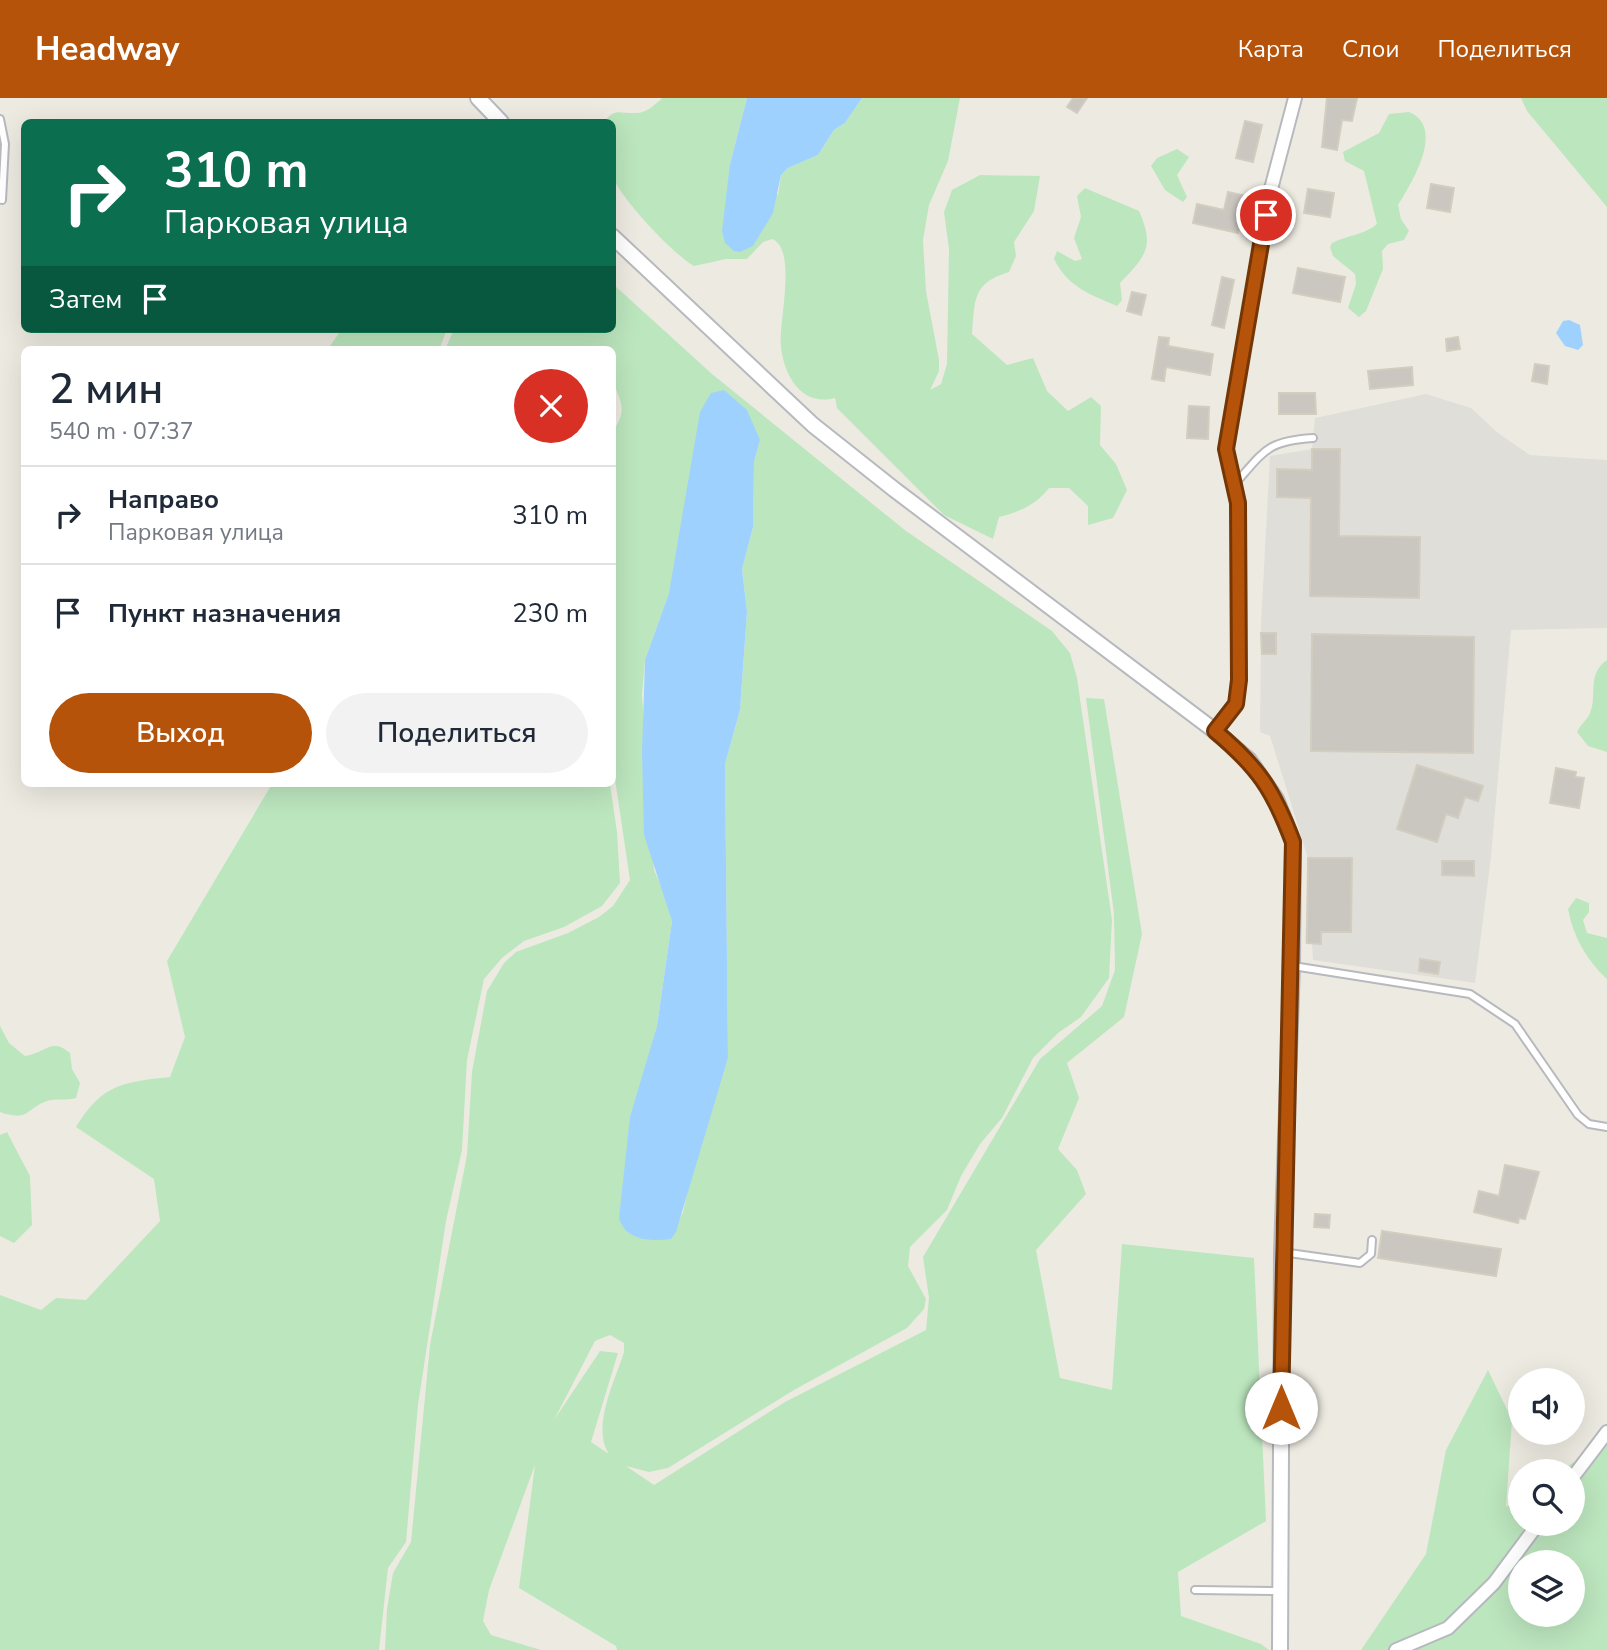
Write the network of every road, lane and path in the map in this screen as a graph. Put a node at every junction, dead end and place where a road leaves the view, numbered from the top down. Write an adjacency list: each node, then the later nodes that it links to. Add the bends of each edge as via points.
1 (478, 98): 4 (street)
2 (1295, 98): 8 (street, via 1271,188 1226,449)
3 (0, 119): 5 (lane, via 5,144)
4 (498, 119)
5 (2, 200)
6 (616, 240): 9 (street, via 813,425)
7 (1313, 438): 8 (lane, via 1269,446)
8 (1232, 488): 9 (street, via 1238,503 1239,680 1236,704)
9 (1215, 731): 10 (street, via 1249,760 1270,789 1293,842)
10 (1292, 965): 11 (lane, via 1469,994 1515,1024 1578,1115 1589,1124); 13 (street)
11 (1607, 1127)
12 (1372, 1240): 13 (lane, via 1371,1254 1360,1263)
13 (1282, 1252): 18 (street)
14 (1607, 1432): 15 (street)
15 (1585, 1461)
16 (1529, 1536): 20 (street, via 1494,1583 1448,1628)
17 (1195, 1590): 18 (lane)
18 (1280, 1591): 19 (street)
19 (1280, 1650)
20 (1396, 1650)

